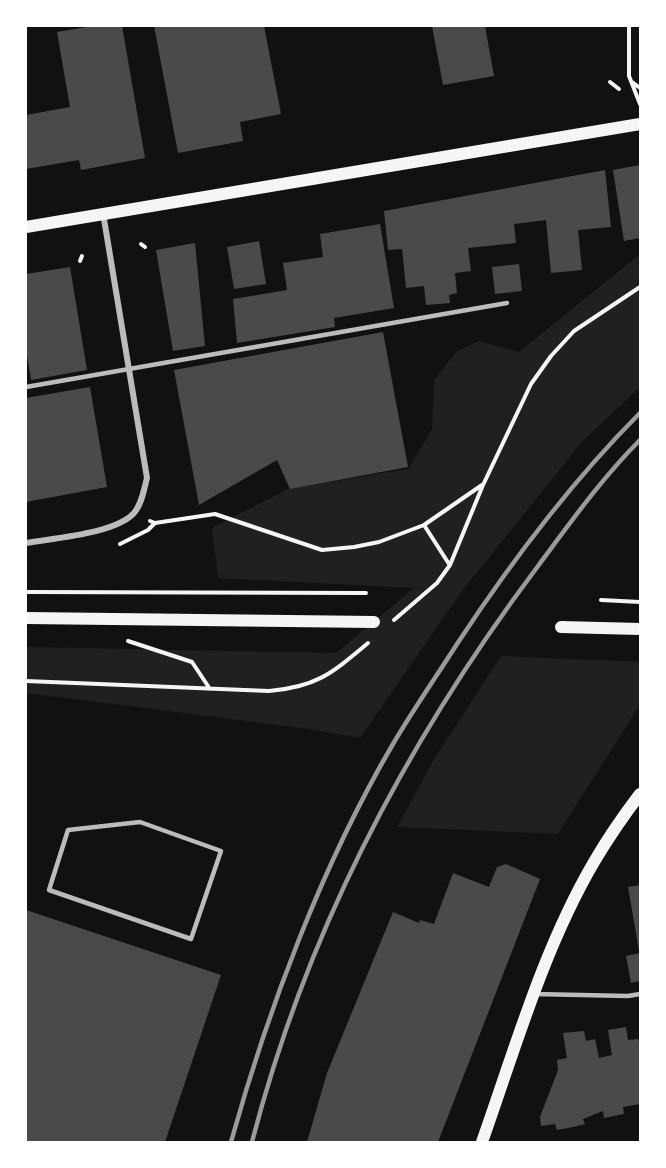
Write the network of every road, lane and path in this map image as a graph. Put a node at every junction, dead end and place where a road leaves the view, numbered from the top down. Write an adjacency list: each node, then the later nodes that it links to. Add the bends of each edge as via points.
1 (629, 26): 2 (path)
2 (631, 81): 4 (path); 6 (path)
3 (610, 82): 5 (path)
4 (640, 88)
5 (619, 89)
6 (640, 105)
7 (640, 124): 8 (main road)
8 (103, 213): 9 (main road); 14 (street)
9 (26, 227)
10 (82, 256): 11 (path)
11 (80, 261)
12 (640, 287): 17 (path, via 574,332 551,356 531,384 483,484)
13 (507, 303): 14 (lane)
14 (129, 369): 15 (lane); 16 (street, via 147,478)
15 (26, 387)
16 (134, 513): 17 (path, via 155,524 215,513 322,550 379,542); 18 (street, via 122,522 98,530)
17 (424, 525): 19 (path)
18 (26, 543)
19 (450, 565)
20 (26, 592): 21 (path)
21 (366, 594)
22 (601, 600): 23 (path)
23 (640, 602)
24 (26, 618): 25 (main road)
25 (374, 622)
26 (561, 627): 27 (main road)
27 (640, 628)
28 (123, 639): 29 (path, via 192,662)
29 (210, 689)
30 (637, 799): 32 (main road, via 594,861)
31 (68, 830): 31 (lane, via 140,822 221,851 191,939 49,890)
32 (534, 994): 33 (lane); 34 (main road)
33 (640, 994)
34 (482, 1143)

